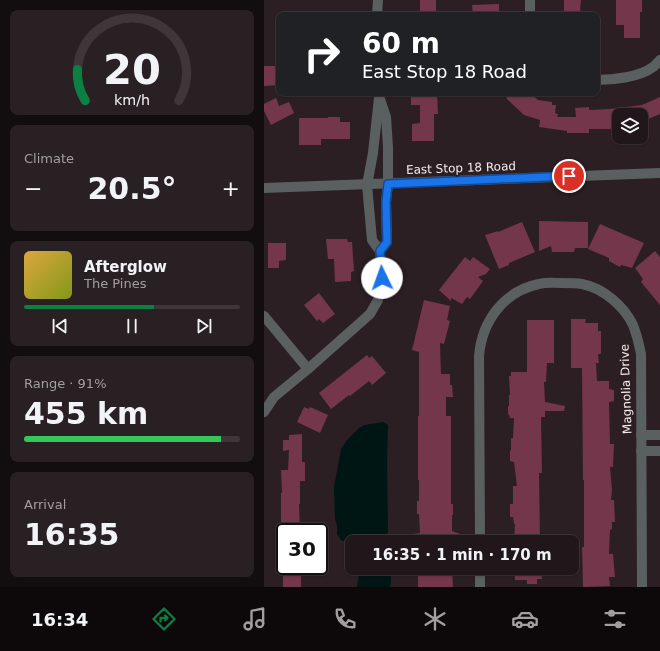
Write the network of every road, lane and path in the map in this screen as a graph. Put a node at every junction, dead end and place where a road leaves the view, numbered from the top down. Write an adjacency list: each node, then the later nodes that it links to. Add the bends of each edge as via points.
1 (378, 0): 3 (street)
2 (530, 0): 4 (street)
3 (377, 12)
4 (530, 12)
5 (660, 60): 6 (street, via 654,67 635,76)
6 (601, 80)
7 (379, 96): 10 (street, via 386,117)
8 (379, 96): 11 (street)
9 (660, 172): 10 (street, East Stop 18 Road)
10 (388, 184): 11 (street, East Stop 18 Road); 13 (street, via 387,242)
11 (368, 185): 12 (street, East Stop 18 Road); 13 (street, via 372,240)
12 (264, 188)
13 (380, 251): 15 (street, via 382,278 378,300 370,314)
14 (264, 316): 15 (street)
15 (308, 369): 16 (street, via 274,397)
16 (264, 412)
17 (641, 435): 18 (street); 19 (street, Magnolia Drive); 21 (street, Magnolia Drive, via 641,354 632,323 621,307 595,288 576,283 538,284 511,296 491,316 480,346)
18 (660, 435)
19 (642, 451): 20 (street); 24 (street, Magnolia Drive)
20 (660, 451)
21 (480, 535)
22 (480, 575): 23 (street)
23 (480, 587)
24 (642, 587)

